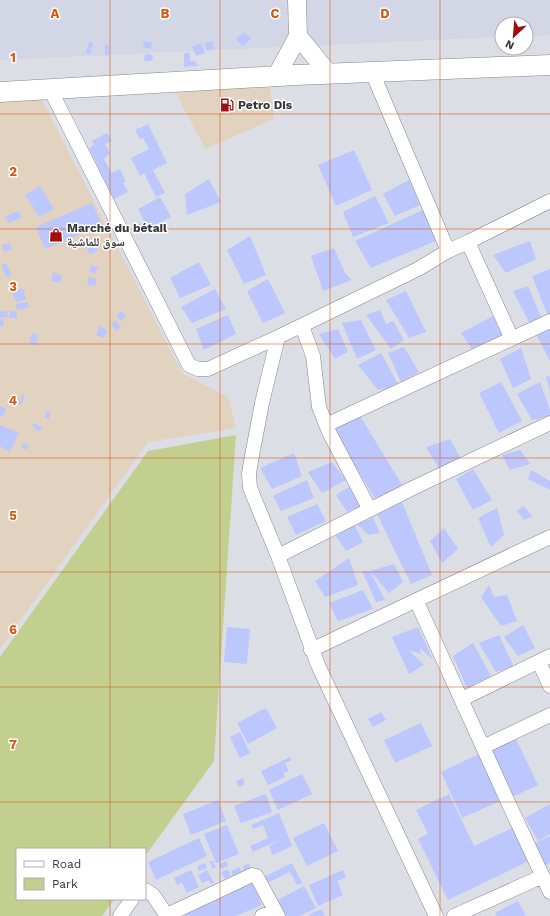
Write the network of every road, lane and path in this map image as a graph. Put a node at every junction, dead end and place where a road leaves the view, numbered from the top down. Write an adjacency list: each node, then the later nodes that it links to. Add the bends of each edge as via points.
1 (297, 0): 2 (street)
2 (298, 36): 5 (street); 6 (street)
3 (550, 65): 4 (main road)
4 (372, 72): 5 (main road); 11 (street)
5 (329, 74): 6 (main road)
6 (276, 76): 7 (main road)
7 (50, 89): 8 (main road); 14 (street, via 189,365 198,370 208,369)
8 (0, 92)
9 (550, 201): 10 (street)
10 (468, 242): 11 (street); 15 (street)
11 (448, 251): 13 (street, via 418,269)
12 (550, 321): 15 (street)
13 (302, 326): 14 (street); 17 (street, via 313,356 319,407)
14 (278, 337): 20 (street, via 249,474 250,488)
15 (512, 339): 17 (street)
16 (550, 423): 18 (street)
17 (326, 425): 18 (street)
18 (370, 510): 20 (street)
19 (550, 537): 21 (street)
20 (278, 556): 22 (street)
21 (416, 600): 22 (street); 25 (street)
22 (311, 650): 36 (street)
23 (544, 659): 24 (street); 25 (street)
24 (550, 686)
25 (462, 699): 27 (street)
26 (550, 715): 27 (street)
27 (483, 747): 28 (street)
28 (543, 876): 30 (street); 37 (street)
29 (146, 891): 34 (street, via 153,895)
30 (550, 892)
31 (131, 900): 33 (street)
32 (276, 913): 34 (street, via 258,879 252,875); 35 (street)
33 (120, 916)
34 (167, 916)
35 (262, 916)
36 (436, 916)
37 (454, 916)

